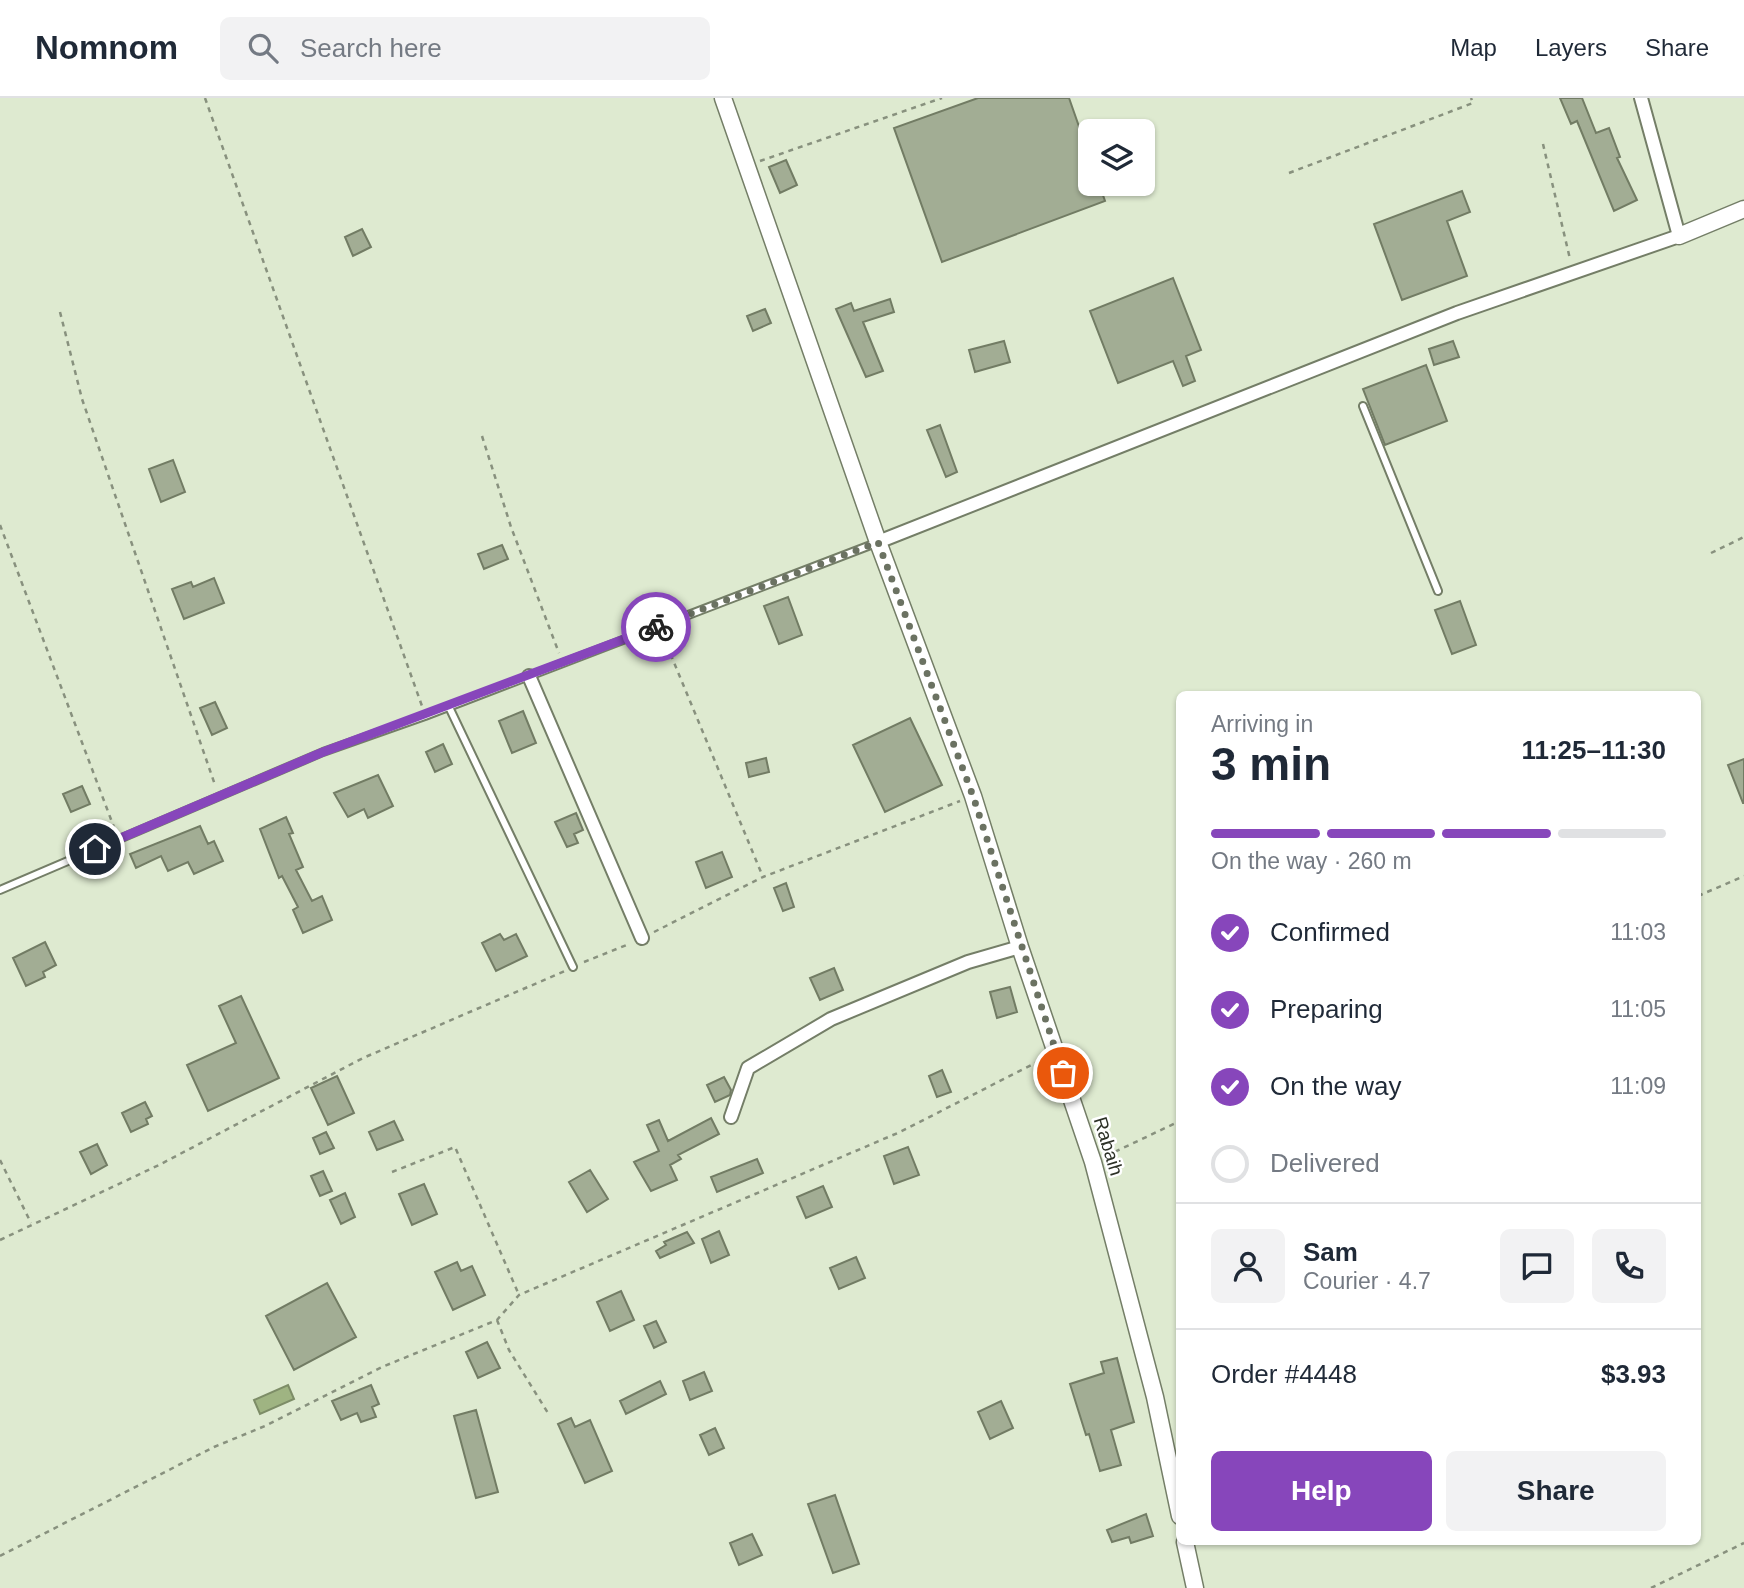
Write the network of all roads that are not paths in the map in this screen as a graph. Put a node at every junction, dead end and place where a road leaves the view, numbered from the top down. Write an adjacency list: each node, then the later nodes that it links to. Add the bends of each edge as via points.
1 (723, 98): 6 (street, Rabaih)
2 (1641, 98): 4 (street)
3 (1744, 209): 4 (street)
4 (1679, 236): 6 (street, via 1457,313)
5 (1363, 406): 7 (lane)
6 (878, 542): 8 (lane); 12 (street, Rabaih, via 973,796)
7 (1437, 591)
8 (529, 676): 9 (lane); 11 (street)
9 (449, 706): 10 (lane, via 218,795); 13 (lane)
10 (0, 890)
11 (642, 938)
12 (1020, 947): 14 (street, via 968,962 831,1019 748,1069); 15 (street, Rabaih, via 1093,1162 1155,1397)
13 (573, 967)
14 (731, 1117)
15 (1176, 1497)
16 (1186, 1545): 17 (street)
17 (1195, 1588)

